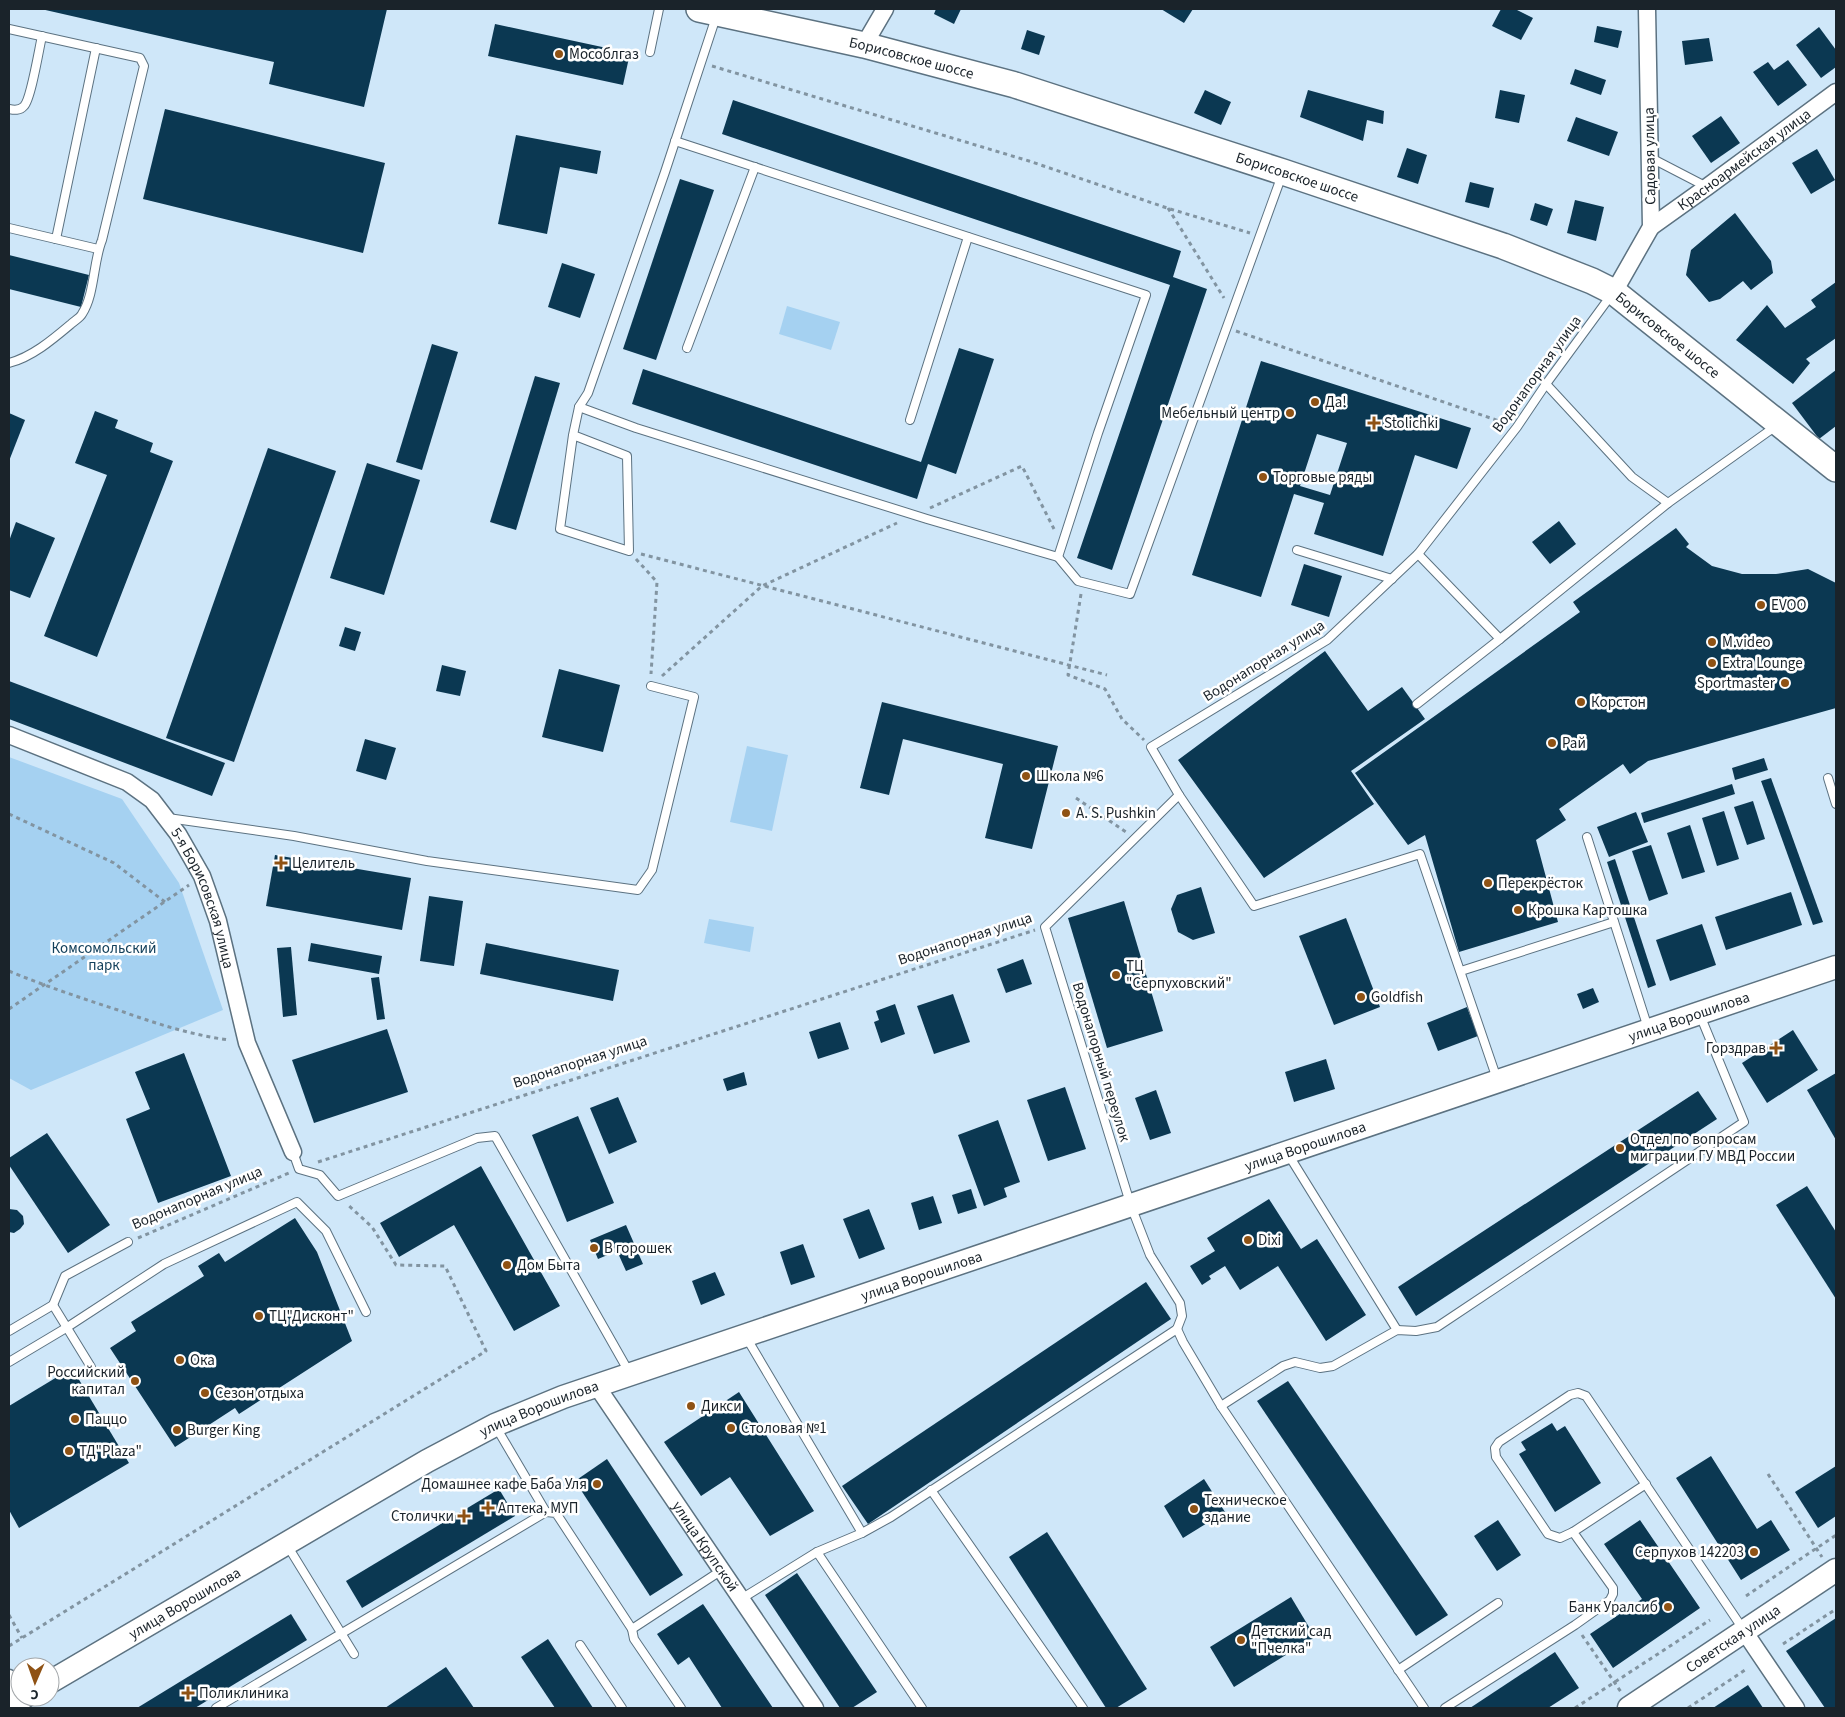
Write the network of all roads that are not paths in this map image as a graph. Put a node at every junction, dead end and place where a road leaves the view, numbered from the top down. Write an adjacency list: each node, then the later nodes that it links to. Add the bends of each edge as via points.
1 (659, 9): 9 (lane)
2 (885, 9): 7 (street)
3 (1647, 9): 13 (street, Садовая улица)
4 (709, 10): 7 (main road, Борисовское шоссе); 12 (lane, via 701,63)
5 (9, 30): 6 (lane)
6 (42, 36): 8 (lane); 11 (lane, via 24,106)
7 (864, 45): 15 (main road, Борисовское шоссе, via 1015,85)
8 (96, 48): 20 (lane); 21 (lane, via 140,58 144,66)
9 (650, 52)
10 (1836, 92): 16 (street, Красноармейская улица)
11 (9, 110)
12 (675, 141): 14 (lane); 26 (lane, via 588,393)
13 (1651, 158): 16 (lane); 17 (street, Садовая улица)
14 (755, 167): 19 (lane); 23 (lane)
15 (1284, 172): 22 (main road, Борисовское шоссе, via 1503,246); 34 (lane, via 1130,594 1078,581)
16 (1707, 187): 17 (street, Красноармейская улица)
17 (1651, 226): 22 (street, Садовая улица)
18 (9, 228): 20 (lane)
19 (968, 237): 27 (lane); 34 (lane, via 1146,296)
20 (56, 239): 21 (lane)
21 (98, 249): 24 (lane, via 82,315 36,351)
22 (1614, 292): 25 (lane, Водонапорная улица); 28 (main road, Борисовское шоссе)
23 (687, 348)
24 (9, 363)
25 (1546, 384): 31 (lane, via 1632,477); 33 (lane, Водонапорная улица, via 1517,427)
26 (579, 407): 29 (lane); 34 (lane, via 636,428)
27 (910, 420)
28 (1780, 423): 30 (main road, Борисовское шоссе); 31 (lane)
29 (573, 435): 29 (lane, via 560,530 629,551 627,456)
30 (1836, 469)
31 (1668, 503): 36 (lane)
32 (1297, 550): 35 (lane)
33 (1418, 554): 35 (lane, Водонапорная улица); 36 (lane)
34 (1058, 557)
35 (1392, 579): 41 (lane, Водонапорная улица, via 1327,640 1152,747)
36 (1500, 639): 38 (lane)
37 (650, 686): 43 (lane, via 694,697 652,870 638,890 427,861 294,836)
38 (1417, 704)
39 (9, 735): 43 (street, 5-я Борисовская улица, via 127,782 152,800)
40 (1828, 778): 42 (lane)
41 (1179, 795): 46 (lane, Водонапорная улица); 48 (lane, via 1254,906 1420,854)
42 (1836, 804)
43 (166, 818): 52 (street, 5-я Борисовская улица, via 202,876 218,921 247,1043)
44 (1587, 837): 45 (lane)
45 (1614, 922): 48 (lane); 50 (lane)
46 (1046, 927): 54 (lane, Водонапорный переулок)
47 (1836, 966): 49 (main road, улица Ворошилова)
48 (1461, 971): 51 (lane)
49 (1699, 1013): 50 (main road, улица Ворошилова); 60 (lane, via 1744,1122 1437,1327)
50 (1648, 1030): 51 (main road, улица Ворошилова)
51 (1498, 1081): 53 (main road, улица Ворошилова)
52 (293, 1152): 65 (lane, via 299,1168 320,1174 338,1196 477,1138 495,1136)
53 (1287, 1152): 54 (main road, улица Ворошилова); 60 (lane)
54 (1131, 1206): 59 (lane, Водонапорный переулок, via 1150,1255 1180,1303 1182,1316); 62 (main road, улица Ворошилова)
55 (128, 1242): 56 (lane, via 65,1276)
56 (52, 1305): 58 (lane); 61 (lane)
57 (366, 1312): 58 (lane, via 326,1231 297,1202 164,1264)
58 (66, 1328): 63 (lane); 64 (lane)
59 (1178, 1329): 67 (lane); 70 (lane)
60 (1397, 1330): 67 (lane, via 1333,1366 1320,1368 1295,1362 1283,1366)
61 (9, 1331)
62 (745, 1335): 65 (main road, улица Ворошилова); 73 (lane)
63 (9, 1362)
64 (91, 1368)
65 (630, 1373): 66 (main road, улица Ворошилова)
66 (596, 1384): 68 (main road, улица Ворошилова); 76 (street, улица Крупской)
67 (1221, 1406): 85 (lane)
68 (495, 1426): 71 (lane); 74 (main road, улица Ворошилова, via 427,1461)
69 (1646, 1484): 72 (lane); 72 (lane, via 1586,1396 1570,1394 1499,1442 1495,1448 1496,1457 1548,1534 1560,1538); 81 (lane)
70 (932, 1490): 73 (lane); 92 (lane)
71 (546, 1512): 80 (lane, via 556,1513); 82 (lane)
72 (1573, 1532): 94 (lane, via 1613,1588 1610,1600)
73 (862, 1533): 75 (lane)
74 (286, 1544): 82 (lane); 86 (main road, улица Ворошилова)
75 (817, 1552): 78 (lane); 91 (lane)
76 (722, 1570): 78 (street, улица Крупской); 80 (lane)
77 (1835, 1571): 81 (main road, Советская улица)
78 (741, 1599): 90 (street, улица Крупской)
79 (1498, 1603): 85 (lane)
80 (632, 1628): 89 (lane, via 634,1639)
81 (1744, 1630): 95 (main road, Советская улица); 96 (street)
82 (341, 1632): 84 (lane); 87 (lane)
83 (580, 1645): 88 (lane)
84 (354, 1654)
85 (1398, 1670): 93 (lane)
86 (60, 1676)
87 (216, 1708)
88 (622, 1708)
89 (681, 1708)
90 (815, 1708)
91 (922, 1708)
92 (1083, 1708)
93 (1424, 1708)
94 (1445, 1708)
95 (1630, 1708)
96 (1796, 1708)

